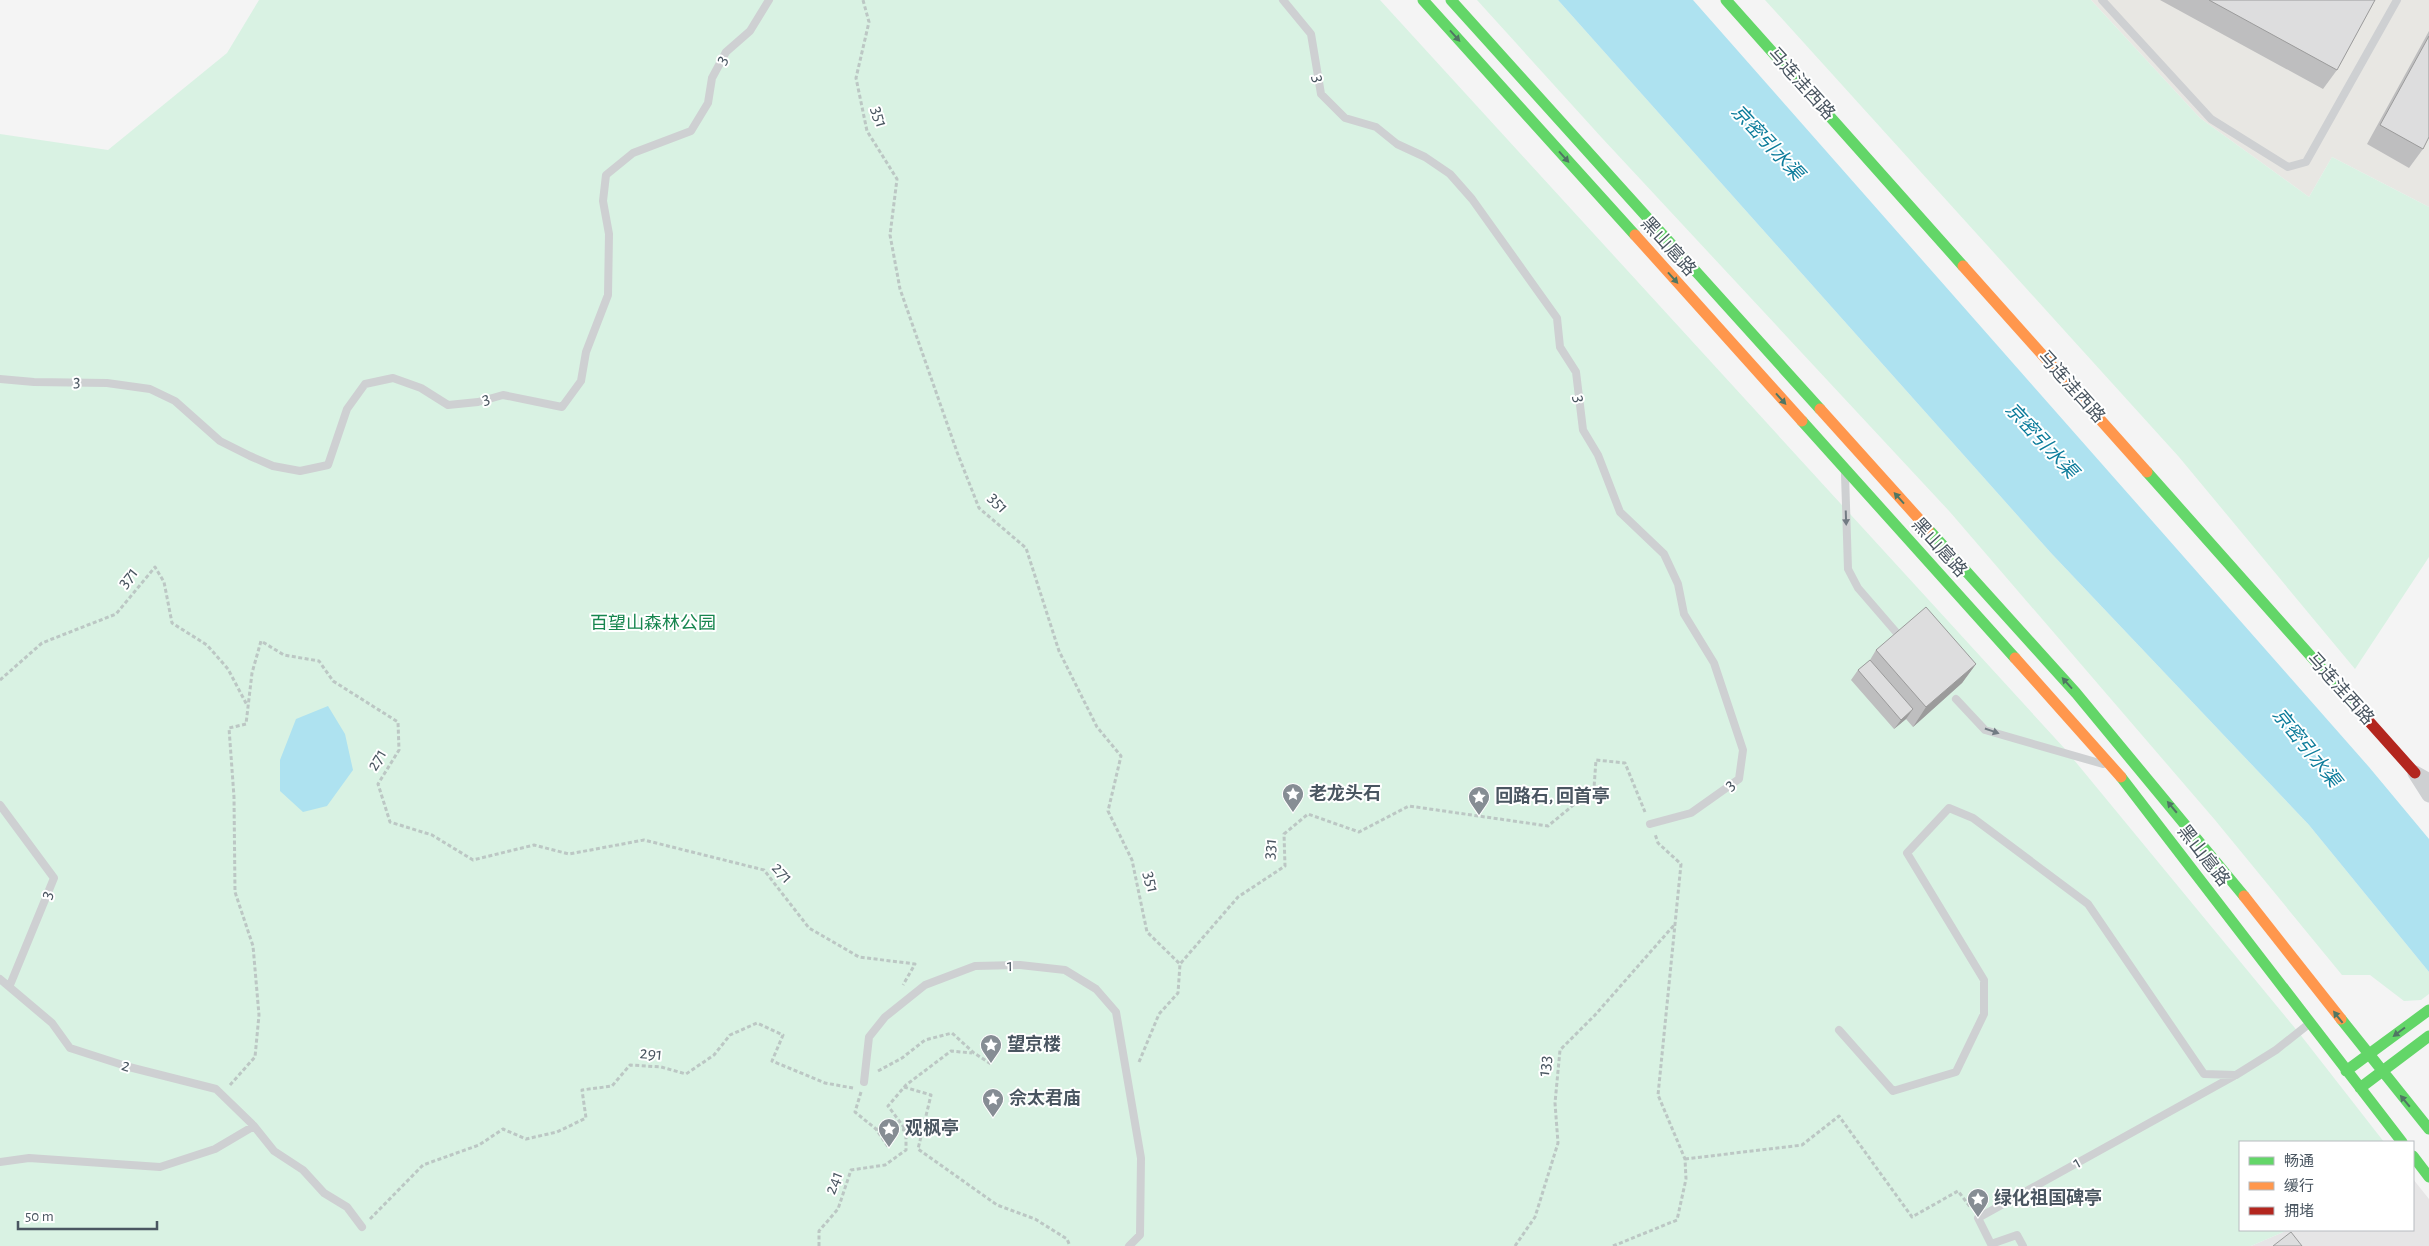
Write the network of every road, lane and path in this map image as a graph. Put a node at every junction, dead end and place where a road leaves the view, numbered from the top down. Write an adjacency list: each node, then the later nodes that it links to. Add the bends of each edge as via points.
1 (769, 0): 9 (lane, 3 / 3, via 750,31 726,52 712,78 708,103 691,131 633,154 606,175 603,201 608,234 608,295 586,352 581,381 562,406 503,395 448,405 421,388 393,378 365,384 347,408 328,465 300,471 273,466 232,448 175,401 150,389 107,383)
2 (863, 0): 22 (path, 351, via 869,22 856,78 867,131 897,179 890,235 900,289 956,452 979,508 1026,548 1059,650 1097,727 1121,756 1108,811 1132,860 1147,932)
3 (1283, 0): 20 (lane, 3 / 3, via 1311,34 1321,94 1345,118 1376,127 1397,144 1450,174 1472,199 1557,318 1560,347 1576,372 1584,430 1620,512 1664,554 1678,584 1684,614 1714,663 1743,750 1739,779 1691,813)
4 (1423, 0): 10 (main road, 黑山扈路, one-way to 10)
5 (1451, 0): 31 (main road, 黑山扈路, one-way to 5, via 2209,851 2076,693)
6 (1726, 0): 16 (main road, 马连洼西路)
7 (2102, 0): 8 (lane, via 2211,119 2288,167 2306,162)
8 (2397, 0)
9 (0, 379)
10 (1845, 470): 11 (lane, one-way to 11, via 1848,569 1858,588); 15 (main road, 黑山扈路)
11 (1896, 632)
12 (0, 680): 14 (path, 371 / 371, via 42,643 116,614 155,567 164,582 172,623 207,645 228,669)
13 (1956, 699): 15 (lane, one-way to 15, via 1985,730)
14 (248, 707): 25 (path, 271 / 271, via 252,673 261,642 284,655 319,661 333,681 398,722 399,750 378,784 390,822 432,835 473,860 534,845 569,854 644,840 764,870 809,928 859,957 915,964); 40 (path, 271 / 271, via 246,724 229,728 234,797 234,892 253,946 259,1015 255,1057)
15 (2113, 767): 27 (main road, 黑山扈路)
16 (2415, 773): 17 (street, 马连洼西路); 18 (street, 马连洼西路)
17 (2429, 781)
18 (2429, 795)
19 (0, 805): 24 (lane, 3 / 3, via 54,878)
20 (1650, 824): 21 (path, via 1658,843 1681,864); 22 (path, 331, via 1625,763 1596,760 1594,788 1548,826 1409,806 1359,832 1308,814 1284,834 1285,866 1238,897)
21 (1675, 924): 48 (path, via 1658,1094); 56 (path, 133 / 133, via 1560,1050 1555,1103 1558,1143 1535,1217)
22 (1180, 964): 37 (path, via 1178,993 1160,1014)
23 (0, 979): 24 (lane)
24 (10, 985): 40 (lane, 2, via 52,1022 70,1048 129,1068 216,1089)
25 (902, 987)
26 (2429, 1010): 31 (main road, one-way to 31)
27 (2310, 1023): 33 (main road, 黑山扈路); 35 (lane, 1, via 2276,1050)
28 (1839, 1030): 35 (lane, via 1893,1091 1956,1072 1984,1014 1984,980 1907,853 1949,808 1973,818 2088,904 2204,1074)
29 (2429, 1036): 34 (main road)
30 (974, 1053): 32 (path); 36 (path, via 952,1033 925,1040); 38 (path, via 951,1051)
31 (2368, 1055): 33 (main road); 34 (main road, 黑山扈路)
32 (991, 1064)
33 (2346, 1071): 39 (main road, 黑山扈路)
34 (2382, 1072): 39 (main road); 43 (main road, 黑山扈路, one-way to 34)
35 (2236, 1075): 51 (lane, 1 / 1)
36 (864, 1082): 37 (lane, 1 / 1, via 870,1037 885,1017 925,985 975,966 1020,965 1065,970 1096,989 1116,1012); 42 (path, via 855,1112); 52 (path, 291, via 855,1088 825,1083 772,1061 783,1035 757,1023 730,1035 714,1055 686,1074 661,1067 630,1065 612,1086 582,1090 586,1118 557,1132 526,1139 503,1129 479,1145 423,1165)
37 (1128, 1086): 55 (lane, 1 / 1, via 1141,1158 1140,1235)
38 (904, 1087): 44 (path, via 888,1106); 54 (path, via 931,1095 918,1149 997,1204 1043,1224 1066,1239)
39 (2360, 1088): 45 (main road, 黑山扈路)
40 (222, 1095): 41 (lane, 2)
41 (254, 1126): 49 (lane, via 215,1149 160,1167 29,1158); 52 (lane, 2, via 274,1151 303,1170 324,1193 347,1207)
42 (876, 1129): 44 (path); 46 (path)
43 (2429, 1129)
44 (906, 1130): 53 (path, 241, via 906,1150 885,1165 851,1170 838,1209 819,1231)
45 (2401, 1141)
46 (890, 1148)
47 (2414, 1157): 50 (main road)
48 (1684, 1159): 51 (path, via 1802,1145 1839,1116 1912,1217 1958,1191); 57 (path, via 1686,1179 1677,1220)
49 (0, 1162)
50 (2429, 1177)
51 (1978, 1218): 58 (lane, via 1991,1244 2017,1235)
52 (362, 1227)
53 (819, 1246)
54 (1070, 1246)
55 (1129, 1246)
56 (1515, 1246)
57 (1613, 1246)
58 (2022, 1246)

